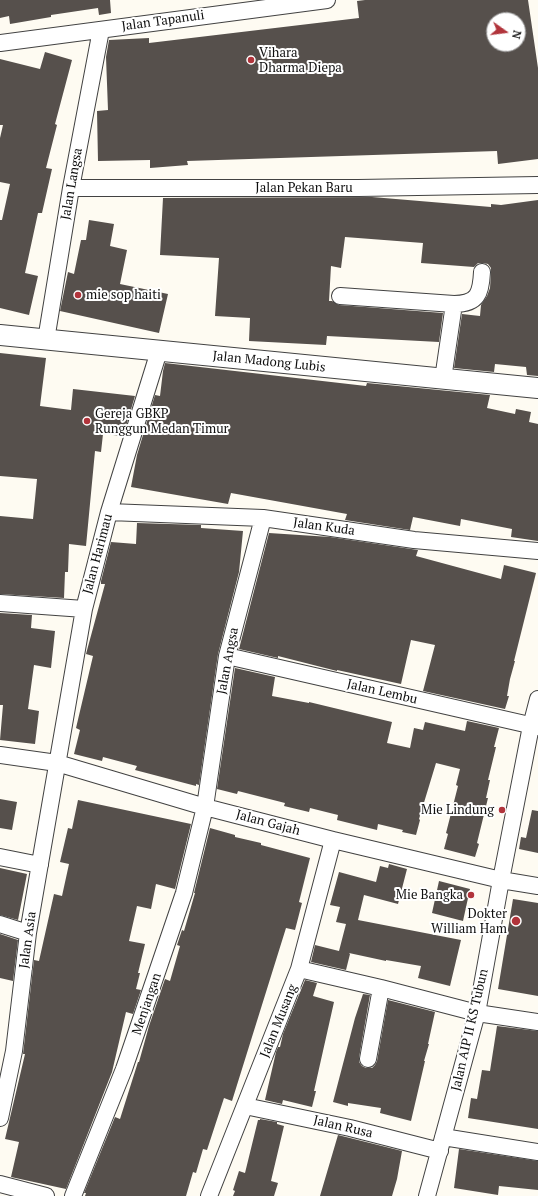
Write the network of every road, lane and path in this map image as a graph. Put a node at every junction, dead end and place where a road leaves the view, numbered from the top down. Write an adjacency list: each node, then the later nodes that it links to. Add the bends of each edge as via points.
1 (327, 0): 2 (street, Jalan Tapanuli)
2 (101, 30): 3 (street, Jalan Tapanuli); 5 (street, Jalan Langsa)
3 (0, 43)
4 (538, 185): 5 (street, Jalan Pekan Baru)
5 (71, 188): 10 (street, Jalan Langsa)
6 (482, 272): 8 (street, via 480,288 472,300)
7 (340, 296): 8 (street)
8 (454, 304): 12 (street)
9 (0, 335): 10 (street, Jalan Madong Lubis)
10 (46, 340): 11 (street, Jalan Madong Lubis)
11 (159, 351): 12 (street, Jalan Madong Lubis); 14 (street, Jalan Harimau)
12 (443, 379): 13 (street, Jalan Madong Lubis)
13 (538, 388)
14 (109, 512): 15 (street, Jalan Kuda); 18 (street, Jalan Harimau)
15 (264, 518): 16 (street, Jalan Kuda, via 414,540); 19 (street, Jalan Angsa)
16 (538, 551)
17 (0, 603): 18 (street)
18 (84, 609): 23 (street, Jalan Harimau)
19 (227, 656): 21 (street, Jalan Lembu); 24 (street, Jalan Angsa)
20 (538, 698): 21 (street, Jalan AIP II KS Tubun)
21 (534, 726): 28 (street, Jalan AIP II KS Tubun)
22 (0, 755): 23 (street, Jalan Gajah)
23 (57, 763): 24 (street, Jalan Gajah); 27 (street, Jalan Asia)
24 (206, 807): 25 (street, Jalan Gajah); 43 (street, Menjangan, via 184,893 157,974 124,1069)
25 (333, 840): 28 (street, Jalan Gajah); 32 (street, Jalan Musang)
26 (0, 857): 27 (street)
27 (40, 865): 31 (street, Jalan Asia)
28 (501, 880): 29 (street, Jalan Gajah); 34 (street, Jalan AIP II KS Tubun)
29 (538, 886)
30 (0, 924): 31 (street)
31 (28, 933): 38 (street, Jalan Asia, via 14,1051)
32 (299, 969): 33 (street); 37 (street, Jalan Musang)
33 (381, 988): 34 (street); 36 (street)
34 (477, 1013): 35 (street); 39 (street, Jalan AIP II KS Tubun)
35 (538, 1022)
36 (368, 1058)
37 (245, 1106): 39 (street, Jalan Rusa); 44 (street, Jalan Musang)
38 (0, 1118)
39 (441, 1144): 40 (street, Jalan Rusa); 45 (street, Jalan AIP II KS Tubun)
40 (538, 1152)
41 (0, 1184): 42 (street)
42 (46, 1196)
43 (73, 1196)
44 (209, 1196)
45 (427, 1196)

